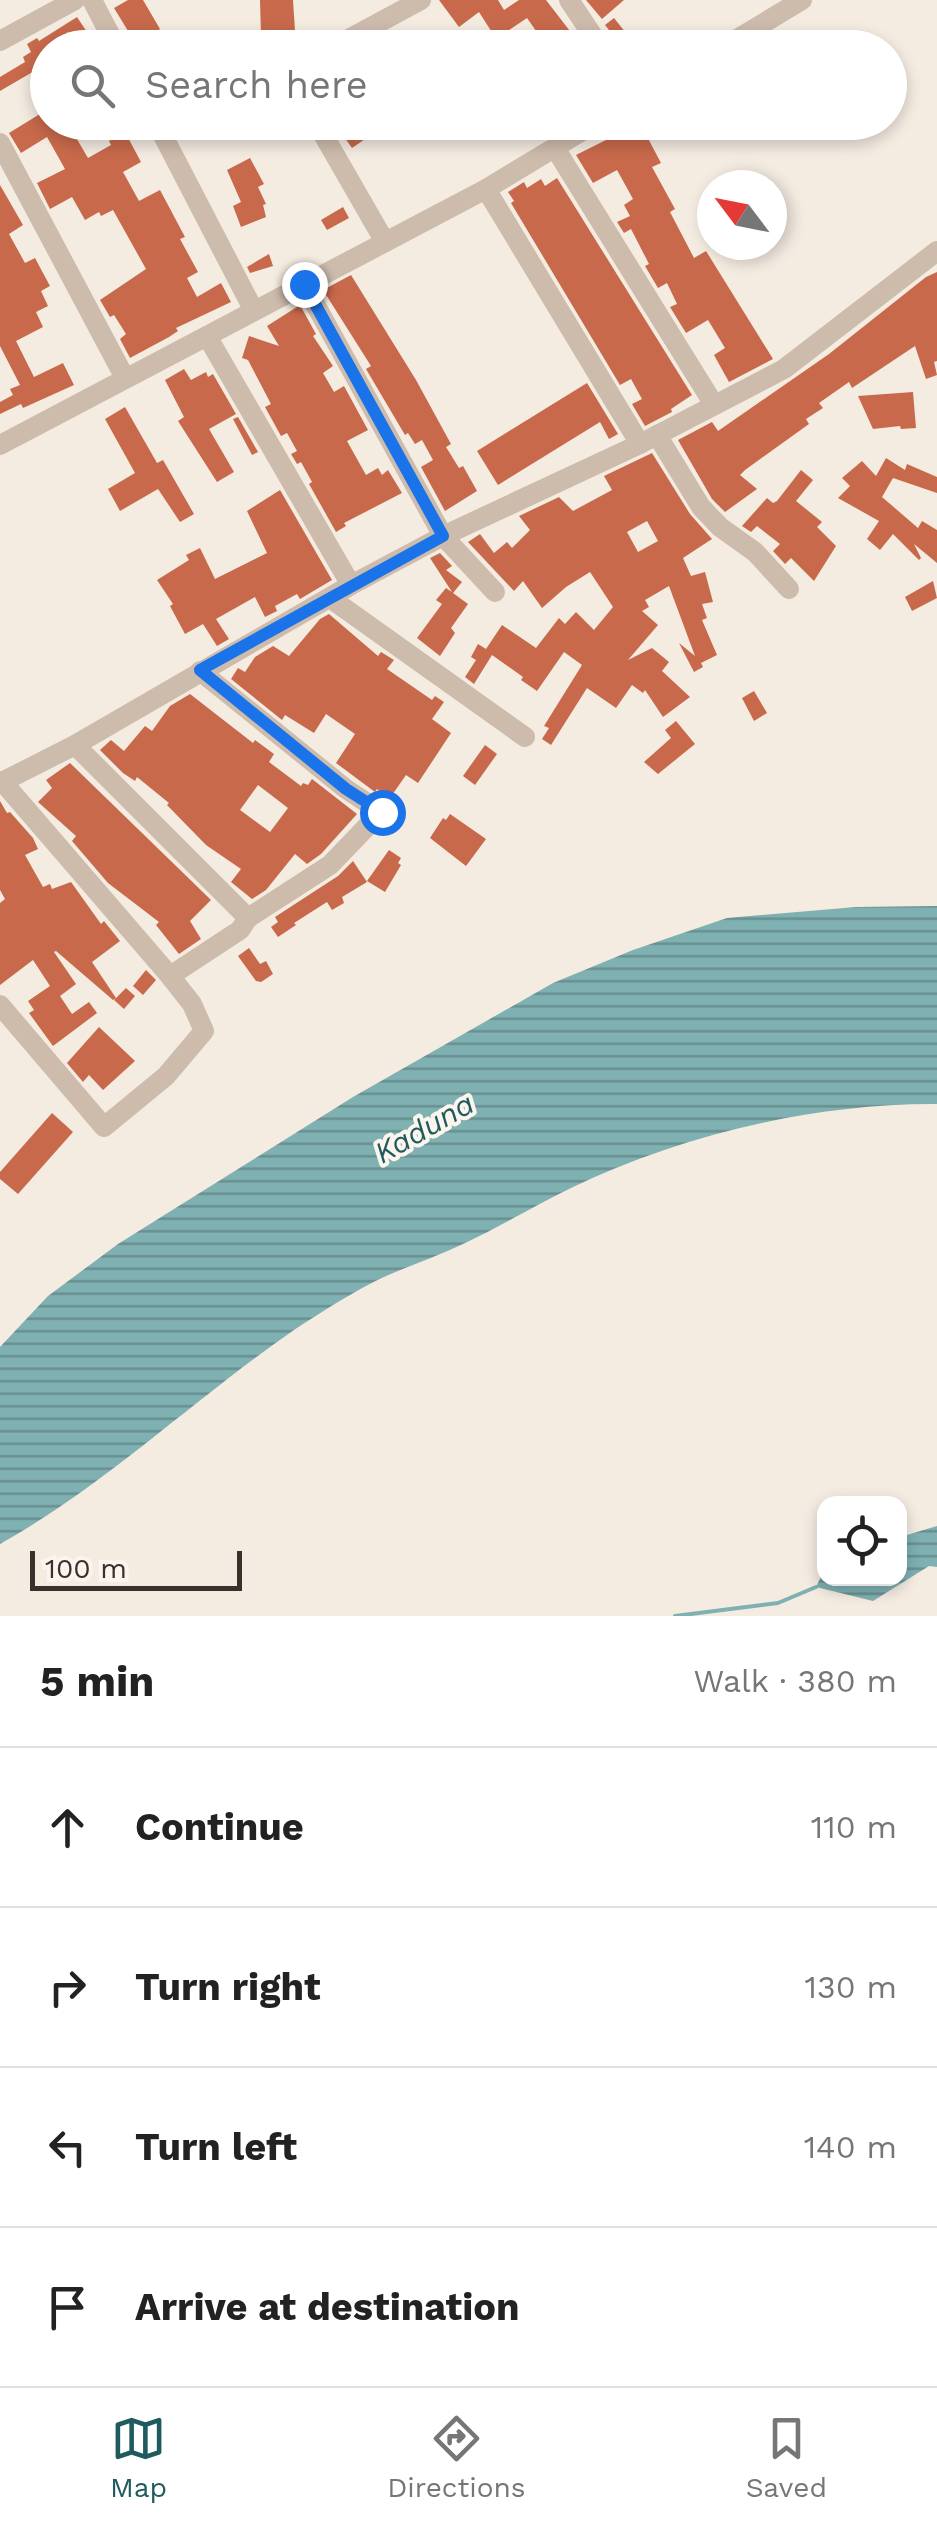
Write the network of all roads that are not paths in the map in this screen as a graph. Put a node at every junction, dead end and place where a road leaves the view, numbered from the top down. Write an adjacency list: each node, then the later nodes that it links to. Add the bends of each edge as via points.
1 (75, 0): 10 (street)
2 (92, 0): 6 (street)
3 (422, 0): 7 (street)
4 (568, 0): 8 (street)
5 (802, 0): 9 (street)
6 (108, 30)
7 (366, 30)
8 (589, 30)
9 (752, 30)
10 (0, 41)
11 (165, 140): 20 (street)
12 (326, 140): 17 (street)
13 (569, 140): 15 (street)
14 (0, 143): 22 (street)
15 (556, 148): 16 (street); 23 (street)
16 (486, 189): 17 (street); 24 (street)
17 (385, 242): 19 (street)
18 (937, 251): 23 (street, via 784,369)
19 (304, 284): 20 (street); 26 (street)
20 (254, 311): 21 (street)
21 (206, 336): 22 (street); 27 (street)
22 (125, 378): 25 (street)
23 (713, 403): 24 (street)
24 (648, 439): 26 (street); 28 (street, via 701,508)
25 (0, 445)
26 (443, 536): 27 (street); 29 (street)
27 (350, 585): 30 (street)
28 (788, 589)
29 (495, 592)
30 (330, 598): 31 (street); 32 (street)
31 (200, 670): 33 (street); 35 (street, via 382,812 330,865)
32 (524, 737)
33 (75, 744): 34 (street); 35 (street)
34 (1, 782): 36 (street)
35 (248, 918): 36 (street)
36 (170, 976): 37 (street, via 204,1030 166,1076 104,1127)
37 (0, 1004)

